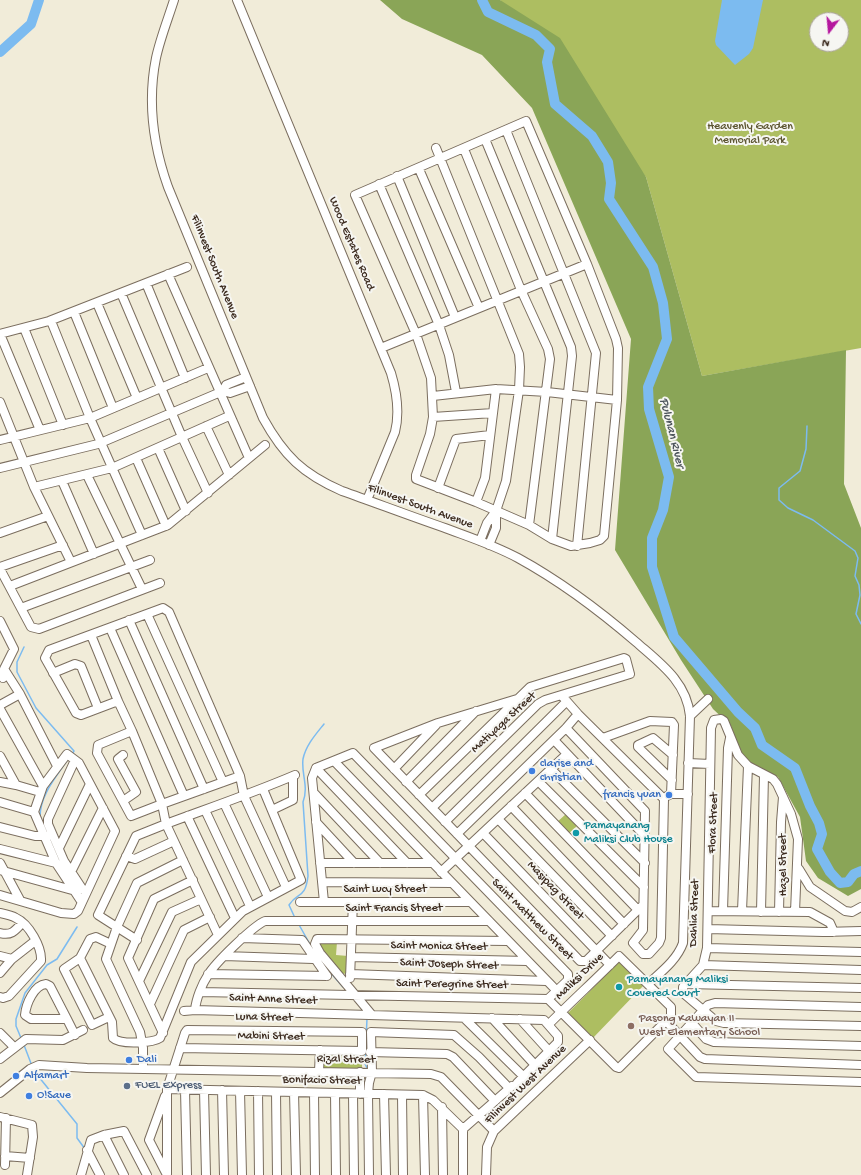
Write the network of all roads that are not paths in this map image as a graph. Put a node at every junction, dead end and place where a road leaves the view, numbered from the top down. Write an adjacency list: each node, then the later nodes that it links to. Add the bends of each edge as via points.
1 (174, 0): 31 (street, Filinvest South Avenue, via 153,73 153,132 168,187)
2 (237, 0): 29 (street, Wood Estates Road)
3 (506, 130): 4 (street); 11 (street, via 526,121); 13 (street)
4 (485, 140): 6 (street); 15 (street)
5 (436, 148): 7 (street)
6 (464, 149): 7 (street); 17 (street)
7 (441, 159): 8 (street); 19 (street)
8 (419, 169): 9 (street); 21 (street)
9 (397, 176): 10 (street); 23 (street)
10 (379, 184): 25 (street); 28 (street, via 356,195)
11 (587, 264): 13 (street); 44 (street, via 618,348)
12 (187, 267): 14 (street)
13 (564, 273): 15 (street); 42 (street, via 596,353)
14 (168, 274): 16 (street); 30 (street)
15 (543, 282): 17 (street); 40 (street, via 571,347)
16 (146, 283): 18 (street); 32 (street)
17 (521, 290): 19 (street); 39 (street, via 548,349 550,359)
18 (121, 293): 20 (street); 34 (street)
19 (496, 300): 21 (street); 36 (street, via 519,354)
20 (96, 303): 22 (street); 43 (street)
21 (479, 308): 23 (street)
22 (74, 312): 24 (street); 46 (street)
23 (455, 317): 25 (street)
24 (51, 321): 26 (street); 52 (street)
25 (438, 325): 28 (street); 38 (street, via 449,355)
26 (24, 328): 27 (street); 53 (street)
27 (0, 334): 55 (street)
28 (416, 334): 29 (street); 41 (street, via 431,378)
29 (381, 348): 74 (street, Wood Estates Road, via 395,387 398,421)
30 (208, 368): 32 (street); 37 (street)
31 (246, 377): 33 (street, Filinvest South Avenue); 37 (street, via 226,385)
32 (185, 378): 34 (street)
33 (250, 386): 37 (street); 74 (street, Filinvest South Avenue, via 270,431 289,457 320,482)
34 (161, 387): 43 (street); 47 (street)
35 (496, 389): 36 (street); 38 (street); 48 (street)
36 (519, 390): 39 (street); 77 (street, via 506,481)
37 (221, 392): 47 (street); 50 (street)
38 (456, 392): 41 (street)
39 (547, 392): 40 (street); 79 (street)
40 (568, 394): 42 (street); 83 (street)
41 (433, 396): 51 (street)
42 (592, 397): 44 (street); 88 (street)
43 (137, 398): 46 (street)
44 (617, 400): 88 (street, via 604,536 600,540)
45 (0, 402): 49 (street)
46 (112, 408): 52 (street)
47 (171, 412): 58 (street); 60 (street)
48 (493, 413): 51 (street); 56 (street)
49 (2, 415): 57 (street)
50 (229, 416): 54 (street); 64 (street)
51 (433, 417): 72 (street, via 416,475 419,482)
52 (90, 418): 53 (street); 60 (street)
53 (63, 425): 55 (street)
54 (206, 426): 58 (street); 69 (street)
55 (40, 430): 57 (street)
56 (490, 435): 72 (street, via 456,439); 75 (street, via 485,478)
57 (14, 437): 59 (street); 65 (street)
58 (182, 437): 62 (street); 73 (street)
59 (0, 440)
60 (101, 443): 65 (street); 67 (street)
61 (266, 445): 64 (street)
62 (158, 448): 63 (street); 76 (street)
63 (136, 458): 67 (street); 80 (street)
64 (249, 458): 69 (street)
65 (25, 462): 66 (street); 71 (street)
66 (0, 468)
67 (112, 468): 68 (street); 82 (street)
68 (87, 475): 70 (street); 85 (street)
69 (229, 475): 73 (street)
70 (62, 481): 71 (street); 89 (street)
71 (34, 487): 78 (street)
72 (438, 488): 75 (street)
73 (208, 493): 76 (street)
74 (367, 500): 84 (street, Filinvest South Avenue)
75 (476, 502): 77 (street)
76 (186, 511): 80 (street)
77 (496, 511): 79 (street); 84 (street, via 487,523); 87 (street, via 496,528)
78 (48, 516): 81 (street); 86 (street)
79 (529, 525): 83 (street)
80 (166, 526): 82 (street)
81 (0, 533)
82 (142, 535): 85 (street)
83 (552, 539): 88 (street)
84 (480, 541): 87 (street, Filinvest South Avenue)
85 (120, 544): 89 (street); 92 (street)
86 (63, 545): 91 (street); 93 (street)
87 (489, 545): 115 (street, Filinvest South Avenue, via 548,576 627,634 653,657 685,692)
88 (577, 546)
89 (94, 554): 91 (street)
90 (150, 560): 92 (street)
91 (71, 562): 95 (street)
92 (131, 567): 96 (street); 97 (street)
93 (0, 568): 95 (street)
94 (160, 582): 96 (street)
95 (10, 586): 97 (street)
96 (142, 589): 97 (street, via 38,629 31,627)
97 (21, 608)
98 (147, 614): 99 (street); 137 (street, via 163,608 169,612); 141 (street)
99 (130, 620): 101 (street); 146 (street)
100 (0, 621): 103 (street, via 14,649)
101 (110, 628): 102 (street); 153 (street)
102 (91, 635): 104 (street, via 49,650 45,658); 109 (street)
103 (2, 673): 105 (street)
104 (53, 673): 111 (street, via 76,713 81,715); 111 (street, via 75,664 81,666)
105 (20, 694): 110 (street); 130 (street)
106 (517, 699): 107 (street, Matiyaga Street, via 535,684 626,659 630,674); 113 (street); 152 (street)
107 (564, 699): 114 (street); 163 (street, Matiyaga Street, via 545,700 538,704); 170 (street)
108 (708, 699): 115 (street)
109 (118, 701): 111 (street); 119 (street)
110 (0, 705)
111 (98, 708)
112 (0, 709): 145 (street)
113 (478, 709): 116 (street); 142 (street)
114 (578, 714): 117 (street); 121 (street)
115 (690, 716): 128 (street, Filinvest South Avenue)
116 (438, 723): 134 (street); 134 (street, via 374,748)
117 (566, 728): 122 (street); 176 (street, via 643,807)
118 (711, 728): 120 (street, Hazel Street, via 714,720 721,719 727,726); 129 (street, Dahlia Street)
119 (132, 731): 131 (street, via 98,745 97,753); 160 (street)
120 (730, 736): 132 (street, Hazel Street, via 738,755); 216 (street, Flora Street)
121 (603, 738): 124 (street, via 650,721 672,722); 156 (street)
122 (554, 740): 123 (street); 174 (street)
123 (567, 754): 135 (street); 176 (street)
124 (673, 755): 138 (street); 138 (street, via 653,738 638,745)
125 (0, 756): 144 (street)
126 (72, 758): 130 (street, via 67,754); 143 (street, via 79,763); 175 (street, via 48,819)
127 (334, 761): 133 (street); 182 (street, Saint Matthew Street, via 353,753); 190 (street)
128 (688, 763): 129 (street); 151 (street, Filinvest South Avenue)
129 (710, 764): 215 (street, Dahlia Street)
130 (57, 766): 145 (street)
131 (104, 766): 157 (street); 157 (street, via 120,757 136,792)
132 (748, 766): 136 (street, Hazel Street); 217 (street)
133 (316, 768): 148 (street, via 312,778); 189 (street)
134 (394, 769): 142 (street)
135 (551, 769): 139 (street); 191 (street)
136 (764, 775): 155 (street, Hazel Street, via 773,779); 218 (street)
137 (240, 776): 141 (street); 154 (street)
138 (672, 780): 150 (street)
139 (538, 781): 149 (street); 200 (street)
140 (0, 782): 144 (street)
141 (223, 782): 146 (street)
142 (406, 782): 152 (street)
143 (90, 784): 162 (street); 179 (street)
144 (16, 785): 145 (street)
145 (42, 789): 166 (street)
146 (204, 789): 153 (street)
147 (263, 789): 154 (street); 165 (street); 165 (street, via 294,776 293,800)
148 (314, 793): 169 (street); 188 (street)
149 (525, 793): 161 (street); 213 (street)
150 (672, 794): 151 (street); 156 (street)
151 (688, 794): 259 (street, Filinvest South Avenue, via 683,943 675,958)
152 (419, 795): 163 (street)
153 (184, 796): 160 (street)
154 (244, 796): 159 (street); 199 (street)
155 (783, 797): 192 (street, Hazel Street, via 798,839); 219 (street, via 780,822)
156 (664, 799): 213 (street, via 661,938 646,955 633,942 643,930)
157 (123, 801): 160 (street, via 131,816)
158 (0, 802): 166 (street)
159 (224, 803): 164 (street); 204 (street)
160 (162, 804): 171 (street)
161 (511, 806): 168 (street); 227 (street)
162 (103, 808): 194 (street); 202 (street, via 115,831)
163 (432, 808): 170 (street)
164 (205, 810): 167 (street); 212 (street)
165 (272, 810): 199 (street, via 301,880)
166 (34, 812): 175 (street)
167 (187, 816): 171 (street); 223 (street)
168 (498, 819): 173 (street); 234 (street)
169 (316, 822): 186 (street); 187 (street)
170 (445, 822): 174 (street)
171 (166, 824): 177 (street); 181 (street, via 136,836)
172 (0, 827): 175 (street)
173 (483, 833): 178 (street); 242 (street, Masipag Street)
174 (457, 834): 178 (street)
175 (48, 836): 179 (street); 185 (street)
176 (645, 836): 191 (street)
177 (174, 841): 181 (street, via 135,859); 183 (street)
178 (469, 846): 182 (street); 242 (street, via 583,962)
179 (59, 848): 194 (street)
180 (0, 849): 185 (street)
181 (126, 856): 228 (street, via 98,915)
182 (455, 859): 195 (street); 262 (street, Saint Matthew Street, via 568,974 568,980)
183 (183, 860): 196 (street); 228 (street, via 137,883)
184 (0, 863): 193 (street)
185 (56, 863): 201 (street)
186 (320, 863): 187 (street); 197 (street)
187 (354, 863): 188 (street)
188 (380, 863): 189 (street)
189 (407, 863): 190 (street)
190 (433, 863): 195 (street)
191 (645, 863): 200 (street)
192 (798, 868): 214 (street, via 810,888 845,911 852,912); 220 (street, Hazel Street)
193 (2, 871): 201 (street); 206 (street)
194 (71, 872): 202 (street)
195 (441, 872): 198 (street)
196 (192, 880): 205 (street); 237 (street, via 154,899)
197 (322, 882): 198 (street); 209 (street)
198 (452, 883): 211 (street)
199 (286, 887): 204 (street)
200 (644, 887): 213 (street)
201 (72, 890): 207 (street)
202 (86, 892): 207 (street)
203 (0, 895): 206 (street)
204 (268, 897): 212 (street)
205 (201, 899): 222 (street); 257 (street, via 172,912)
206 (20, 900): 207 (street, via 74,914 78,911)
207 (81, 901)
208 (300, 902): 209 (street, Saint Lucy Street)
209 (324, 902): 210 (street, Saint Lucy Street)
210 (353, 902): 211 (street, Saint Lucy Street); 224 (street)
211 (470, 902): 225 (street)
212 (250, 906): 223 (street)
213 (641, 907): 227 (street)
214 (861, 907)
215 (708, 911): 216 (street); 229 (street, Dahlia Street)
216 (724, 911): 217 (street)
217 (742, 911): 218 (street)
218 (761, 912): 219 (street)
219 (779, 912): 220 (street)
220 (795, 912): 231 (street, via 815,914 830,923)
221 (0, 913): 226 (street, via 16,918)
222 (210, 917): 233 (street); 267 (street, via 184,930)
223 (235, 918): 233 (street)
224 (352, 921): 225 (street, Saint Francis Street); 235 (street, Saint Francis Street, via 265,921); 236 (street)
225 (489, 921): 239 (street)
226 (22, 923): 232 (street, via 12,934); 238 (street)
227 (624, 924): 234 (street)
228 (117, 927): 237 (street); 240 (street)
229 (708, 929): 231 (street); 241 (street, Dahlia Street)
230 (861, 931): 231 (street)
231 (834, 932)
232 (0, 933)
233 (218, 935): 285 (street, via 191,962)
234 (612, 936): 242 (street)
235 (242, 938): 245 (street, Saint Francis Street); 248 (street, via 302,940)
236 (352, 939): 239 (street); 246 (street); 264 (street, via 318,939 315,944)
237 (137, 940): 257 (street, via 128,958)
238 (35, 941): 249 (street); 265 (street, via 41,961 9,996)
239 (508, 942): 250 (street)
240 (111, 944): 247 (street, via 96,937 90,939); 289 (street, via 106,959 140,1032)
241 (707, 948): 243 (street); 252 (street, Dahlia Street)
242 (597, 951): 251 (street, Masipag Street)
243 (861, 952)
244 (0, 956): 249 (street)
245 (224, 956): 248 (street); 255 (street, Saint Francis Street)
246 (351, 957): 250 (street, Saint Monica Street); 256 (street)
247 (80, 958): 274 (street); 274 (street, via 64,969 92,1025)
248 (314, 959): 255 (street, via 327,976)
249 (12, 960): 254 (street)
250 (527, 961): 258 (street)
251 (610, 965): 259 (street, Maliksi Drive, via 619,956); 272 (street, Maliksi Drive)
252 (703, 965): 253 (street); 260 (street, Dahlia Street)
253 (861, 970)
254 (0, 973)
255 (208, 974): 263 (street)
256 (350, 974): 258 (street, Saint Joseph Street); 264 (street)
257 (139, 981): 267 (street)
258 (546, 981): 262 (street)
259 (648, 984): 279 (street, Maliksi Drive, via 671,1007 671,1016)
260 (687, 984): 261 (street); 270 (street, via 683,987 683,993)
261 (861, 988)
262 (557, 991): 266 (street, Saint Matthew Street)
263 (201, 992): 264 (street, Saint Peregrine Street); 269 (street)
264 (351, 993): 266 (street, Saint Peregrine Street); 273 (street)
265 (0, 997)
266 (548, 999): 272 (street)
267 (150, 1004): 285 (street)
268 (861, 1007): 270 (street, via 715,1003)
269 (195, 1010): 271 (street, Saint Anne Street); 273 (street, Saint Anne Street)
270 (703, 1010): 280 (street); 282 (street, via 716,1021 724,1023)
271 (184, 1011)
272 (561, 1012): 281 (street); 288 (street, Maliksi Drive)
273 (367, 1014): 275 (street, Saint Anne Street)
274 (109, 1017): 289 (street, via 113,1024 112,1034 116,1040)
275 (464, 1018): 276 (street, Saint Anne Street); 303 (street)
276 (492, 1018): 278 (street, Saint Anne Street); 297 (street)
277 (67, 1019): 277 (street, via 50,986 42,985 32,994 25,1015 28,1018); 286 (street)
278 (520, 1019): 281 (street, Saint Anne Street, via 540,1019); 294 (street)
279 (666, 1021): 287 (street); 288 (street, Maliksi Drive, via 619,1068)
280 (692, 1023): 287 (street); 291 (street, via 710,1042)
281 (549, 1024): 294 (street, via 558,1036 558,1042)
282 (861, 1026)
283 (83, 1030): 286 (street)
284 (0, 1033): 290 (street)
285 (163, 1033): 289 (street, via 156,1041)
286 (75, 1035): 290 (street, via 63,1040)
287 (679, 1035): 298 (street, via 705,1059); 304 (street, via 668,1047 668,1051 696,1077)
288 (590, 1040): 326 (street, Filinvest West Avenue)
289 (141, 1042): 299 (street, via 138,1048)
290 (20, 1043): 296 (street)
291 (861, 1046)
292 (180, 1048): 293 (street, Mabini Street); 295 (street, Luna Street, via 187,1030 362,1032); 300 (street, Luna Street)
293 (320, 1050): 295 (street, Mabini Street); 301 (street)
294 (549, 1051): 297 (street)
295 (366, 1052): 302 (street); 305 (street, via 371,1032 454,1035); 321 (street, Mabini Street, via 447,1054 453,1057)
296 (0, 1058)
297 (535, 1065): 303 (street)
298 (861, 1065)
299 (141, 1069): 300 (street, Rizal Street); 314 (street, Rizal Street, via 45,1065 33,1068)
300 (174, 1069): 301 (street, Rizal Street); 306 (street, Luna Street)
301 (319, 1071): 302 (street, Rizal Street)
302 (367, 1072): 317 (street); 317 (street, via 368,1083); 323 (street, Rizal Street, via 431,1074 441,1077)
303 (523, 1076): 305 (street)
304 (861, 1082)
305 (513, 1085): 321 (street)
306 (167, 1089): 307 (street, Bonifacio Street); 331 (street); 331 (street, Luna Street, via 149,1140)
307 (185, 1090): 308 (street, Bonifacio Street); 337 (street)
308 (204, 1090): 309 (street, Bonifacio Street); 338 (street)
309 (222, 1090): 310 (street, Bonifacio Street); 339 (street)
310 (240, 1091): 311 (street, Bonifacio Street); 340 (street)
311 (258, 1091): 312 (street, Bonifacio Street); 341 (street)
312 (276, 1092): 313 (street, Bonifacio Street); 342 (street)
313 (294, 1092): 315 (street, Bonifacio Street); 343 (street)
314 (0, 1093)
315 (314, 1093): 316 (street, Bonifacio Street); 344 (street)
316 (335, 1093): 317 (street, Bonifacio Street); 345 (street)
317 (362, 1094): 318 (street, Bonifacio Street); 346 (street); 347 (street)
318 (384, 1094): 319 (street, Bonifacio Street); 348 (street)
319 (402, 1095): 320 (street, Bonifacio Street); 349 (street)
320 (423, 1095): 322 (street); 350 (street)
321 (495, 1101): 323 (street)
322 (442, 1107): 325 (street); 351 (street)
323 (480, 1116): 325 (street); 326 (street, Rizal Street)
324 (3, 1117): 329 (street, via 32,1125); 330 (street)
325 (463, 1129): 352 (street)
326 (494, 1131): 353 (street, Filinvest West Avenue, via 487,1147)
327 (104, 1135): 328 (street, via 91,1140); 335 (street); 336 (street, via 124,1131)
328 (87, 1150): 333 (street); 334 (street)
329 (30, 1158): 330 (street); 332 (street)
330 (4, 1160)
331 (167, 1174)
332 (27, 1175)
333 (80, 1175)
334 (100, 1175)
335 (124, 1175)
336 (147, 1175)
337 (187, 1175)
338 (206, 1175)
339 (224, 1175)
340 (242, 1175)
341 (259, 1175)
342 (277, 1175)
343 (296, 1175)
344 (316, 1175)
345 (336, 1175)
346 (354, 1175)
347 (369, 1175)
348 (386, 1175)
349 (403, 1175)
350 (424, 1175)
351 (443, 1175)
352 (463, 1175)
353 (486, 1175)

